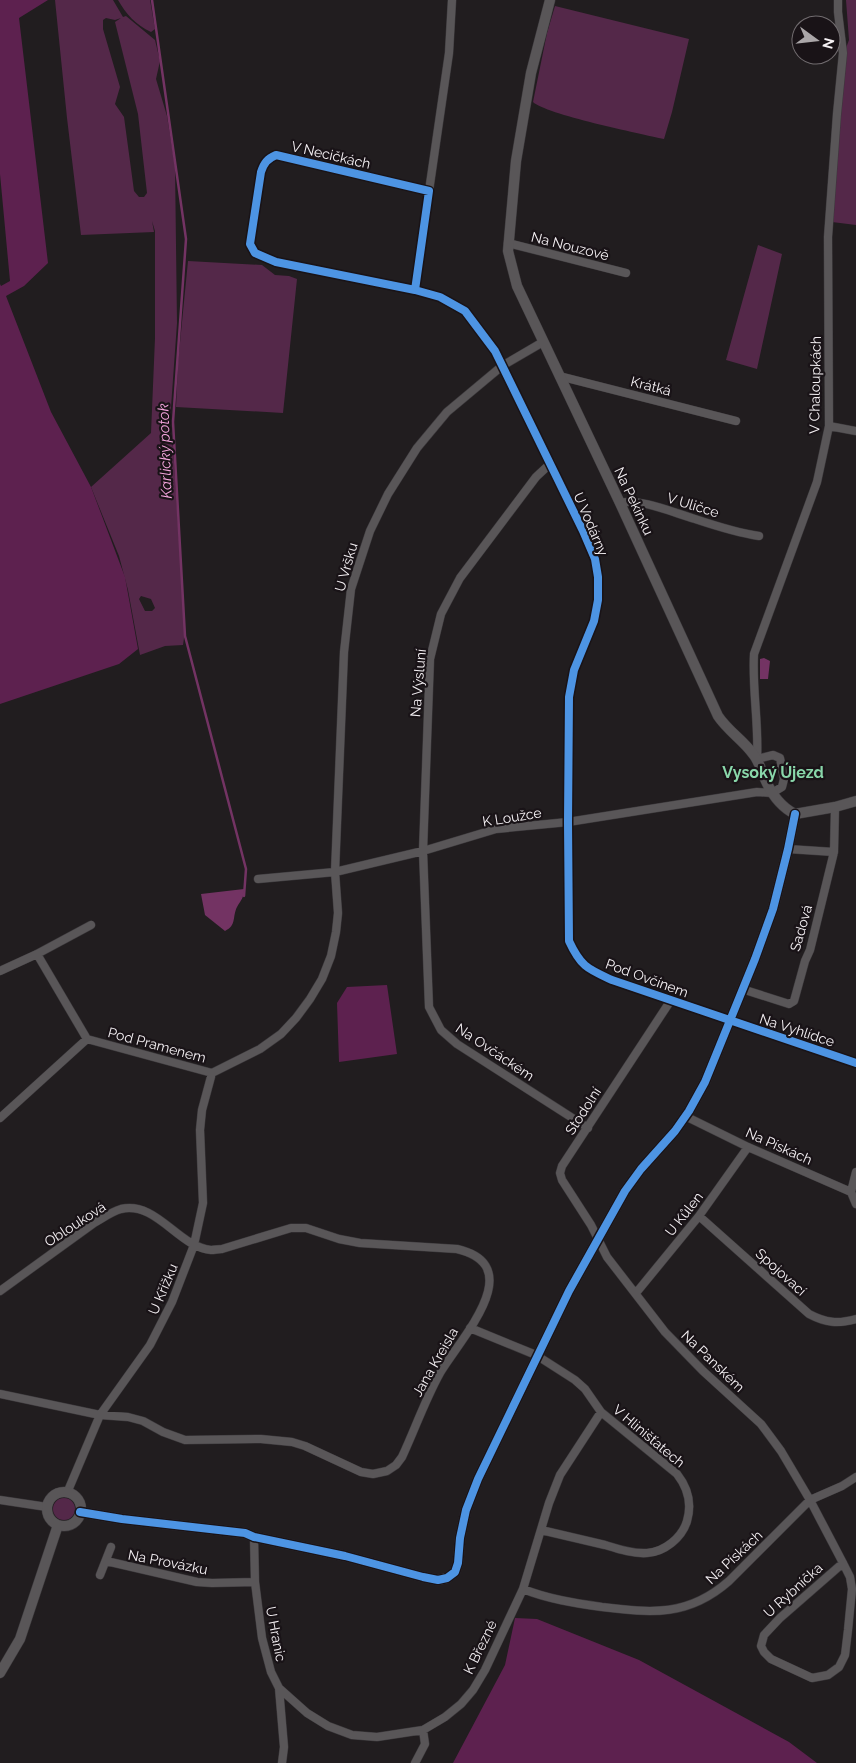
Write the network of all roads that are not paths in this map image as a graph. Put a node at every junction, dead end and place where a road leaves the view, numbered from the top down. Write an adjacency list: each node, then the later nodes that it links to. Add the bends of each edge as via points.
1 (452, 0): 4 (street, via 450,53)
2 (550, 0): 5 (street, Na Pekinku, via 528,90 516,162)
3 (838, 0): 12 (street, V Chaloupkách, via 843,53 828,237)
4 (429, 191): 7 (street); 7 (street, V Necičkách, via 276,155 264,165 250,244 255,253 276,262)
5 (508, 243): 6 (street, Na Nouzově); 8 (street, Na Pekinku, via 517,286)
6 (626, 273)
7 (415, 290): 9 (street, U Vodárny, via 440,297 465,311 495,350)
8 (543, 342): 9 (street, U Vršku); 10 (street, Na Pekinku)
9 (502, 366): 14 (street, U Vodárny); 26 (street, U Vršku, via 447,412 417,448 388,494 370,531 351,589 344,652)
10 (559, 376): 11 (street, Krátká); 15 (street, Na Pekinku)
11 (736, 421)
12 (829, 426): 13 (street); 17 (street, V Chaloupkách, via 817,482 754,654)
13 (856, 431)
14 (551, 463): 22 (street, U Vodárny, via 595,559 598,577 594,621 574,670 569,697); 24 (street, Na Výsluní, via 536,477 460,578 441,614 430,659)
15 (620, 503): 16 (street, V Uličce, via 629,501 657,507); 17 (street, Na Pekinku, via 718,716)
16 (759, 536)
17 (757, 759): 18 (street); 18 (street, via 773,755 780,758 784,779 782,787)
18 (772, 793): 21 (street); 22 (street, K Loužce, via 756,792)
19 (856, 801): 20 (street)
20 (835, 807): 21 (street); 25 (street, Sadová)
21 (795, 814): 23 (street)
22 (568, 822): 24 (street, K Loužce, via 496,829); 32 (street, Pod Ovčínem, via 569,941 576,957 587,968 612,980)
23 (788, 850): 25 (street); 31 (street, via 773,909)
24 (423, 852): 26 (street, K Loužce); 39 (street, Na Ovčáckém, via 429,1008 441,1030 457,1044)
25 (834, 852): 31 (street, Sadová, via 794,1001 789,1004)
26 (336, 872): 27 (street, K Loužce); 36 (street, Pod Pramenem, via 336,932 331,956 310,999 281,1034 260,1050)
27 (258, 880)
28 (91, 925): 29 (street)
29 (37, 954): 30 (street); 34 (street, Pod Pramenem)
30 (0, 971)
31 (742, 989): 33 (street)
32 (671, 1000): 33 (street, Pod Ovčínem); 39 (street, Stodolní)
33 (730, 1020): 35 (street, Na Vyhlídce); 37 (street, via 705,1082)
34 (87, 1039): 36 (street, Pod Pramenem); 38 (street)
35 (856, 1062)
36 (212, 1072): 46 (street, U Křížku, via 201,1116 203,1203)
37 (685, 1116): 40 (street, Na Pískách); 45 (street, via 625,1191)
38 (0, 1118)
39 (588, 1128): 45 (street, Stodolní, via 560,1173)
40 (748, 1147): 42 (street, Na Pískách); 44 (street, U Kůlen)
41 (856, 1172): 42 (street)
42 (851, 1192): 43 (street)
43 (856, 1204)
44 (699, 1216): 48 (street, U Kůlen); 49 (street, Spojovací, via 809,1314 829,1323)
45 (599, 1239): 48 (street, Na Panském, via 607,1257); 51 (street)
46 (194, 1245): 47 (street, Oblouková, via 151,1214 138,1209 123,1209 94,1223); 50 (street, Jana Kreisla, via 210,1250 222,1249 291,1228 306,1228 360,1243 471,1252 484,1263 490,1277 490,1290); 54 (street, U Křížku, via 172,1302 150,1345)
47 (0, 1291)
48 (636, 1293): 58 (street, Na Panském, via 665,1332 761,1424)
49 (856, 1319)
50 (470, 1328): 51 (street, V Hlinišťatech); 54 (street, Jana Kreisla, via 432,1388 402,1457 387,1471 361,1472 292,1442 185,1440 143,1421)
51 (536, 1356): 53 (street, V Hlinišťatech, via 575,1380); 63 (street, via 478,1479 466,1510 458,1563 455,1572 447,1578 423,1577)
52 (0, 1394): 54 (street)
53 (601, 1412): 62 (street, K Březné, via 560,1475); 62 (street, V Hlinišťatech, via 683,1481 689,1498 687,1522 674,1541 648,1553 626,1551)
54 (100, 1415): 56 (street, U Křížku)
55 (856, 1477): 58 (street, Na Pískách)
56 (67, 1493): 59 (street, via 56,1494); 60 (street, via 78,1500)
57 (0, 1500): 59 (street)
58 (810, 1500): 66 (street, U Rybníčka); 69 (street, Na Pískách, via 718,1590 680,1608 657,1612 615,1608 566,1602)
59 (47, 1507): 61 (street, via 49,1518)
60 (80, 1512): 61 (street, via 72,1524); 63 (street)
61 (58, 1525): 70 (street, via 20,1639)
62 (541, 1530): 69 (street, K Březné)
63 (254, 1537): 68 (street, U Hranic)
64 (111, 1547): 65 (street, Na Provázku)
65 (106, 1561): 67 (street, Na Provázku); 68 (street, Na Provázku, via 197,1582)
66 (843, 1563): 66 (street, U Rybníčka, via 852,1589 845,1655 839,1667 828,1675 812,1678 771,1659 761,1646 764,1635)
67 (100, 1575)
68 (255, 1582): 71 (street, U Hranic, via 262,1638)
69 (522, 1589): 72 (street, K Březné, via 485,1670 472,1690 445,1718)
70 (0, 1673)
71 (279, 1688): 72 (street, K Březné, via 307,1713 352,1735 377,1737); 73 (street, U Hranic, via 284,1747)
72 (422, 1730): 74 (street, via 425,1744)
73 (282, 1763)
74 (415, 1763)

